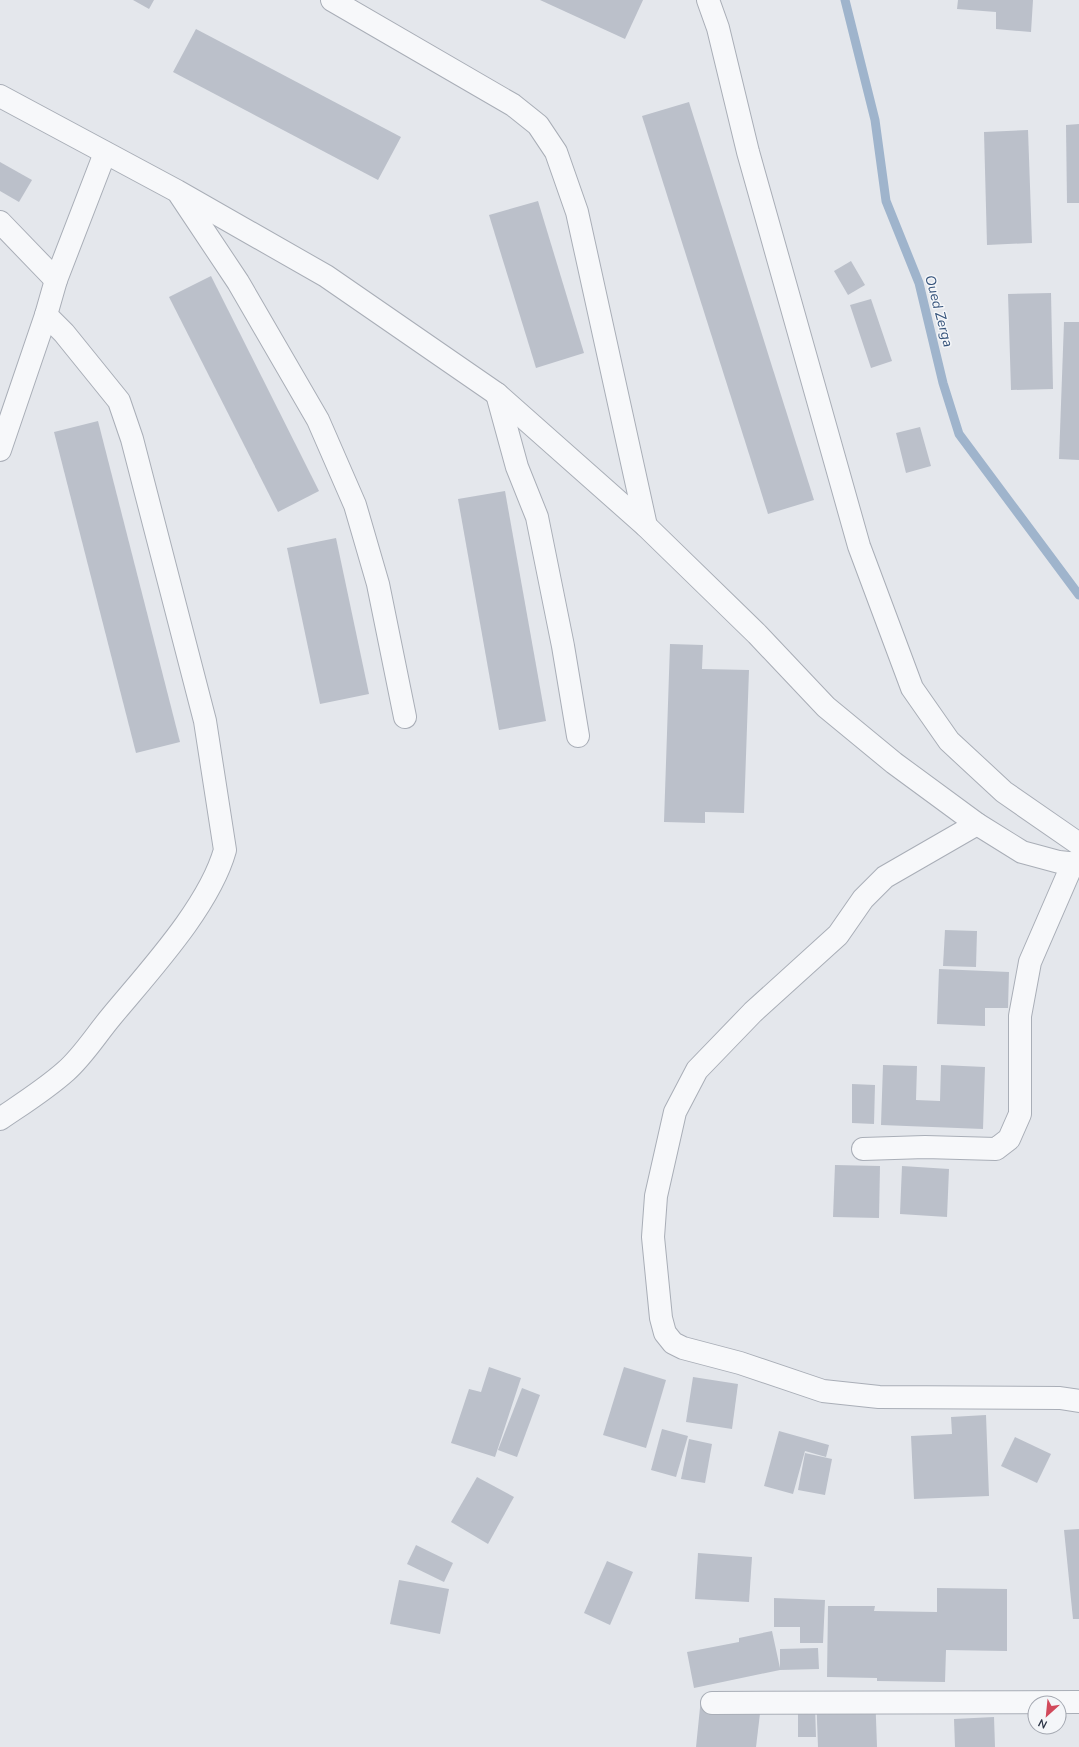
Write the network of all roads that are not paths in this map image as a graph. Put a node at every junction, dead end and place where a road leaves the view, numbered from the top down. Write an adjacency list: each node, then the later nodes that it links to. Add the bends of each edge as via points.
1 (332, 0): 11 (street, via 513,105 538,125 556,152 577,212)
2 (708, 0): 15 (street, via 718,28 754,174 859,546 912,688 949,741)
3 (0, 96): 4 (street)
4 (105, 153): 5 (street); 7 (street)
5 (177, 191): 9 (street, via 326,276); 12 (street, via 238,282 318,420 352,498 378,584)
6 (0, 222): 7 (street)
7 (56, 280): 8 (street)
8 (46, 315): 10 (street); 16 (street, via 64,333 119,401 132,439 205,721 225,850 212,883 189,919 88,1046 67,1070)
9 (496, 394): 11 (street); 13 (street, via 517,467 537,517)
10 (0, 450)
11 (646, 526): 14 (street, via 757,634 826,707 894,763)
12 (405, 717)
13 (578, 736)
14 (977, 824): 15 (street, via 1022,852 1059,862); 18 (street, via 885,877 863,899 838,935 753,1012 697,1070 675,1112 656,1196 652,1237 661,1318 665,1333 673,1343 683,1348 740,1363 823,1391 879,1397 1060,1398)
15 (1077, 857): 17 (street, via 1030,962 1020,1016 1020,1114 1009,1139 996,1149)
16 (0, 1119)
17 (863, 1149)
18 (1079, 1401)
19 (1079, 1702): 20 (street)
20 (712, 1703)

